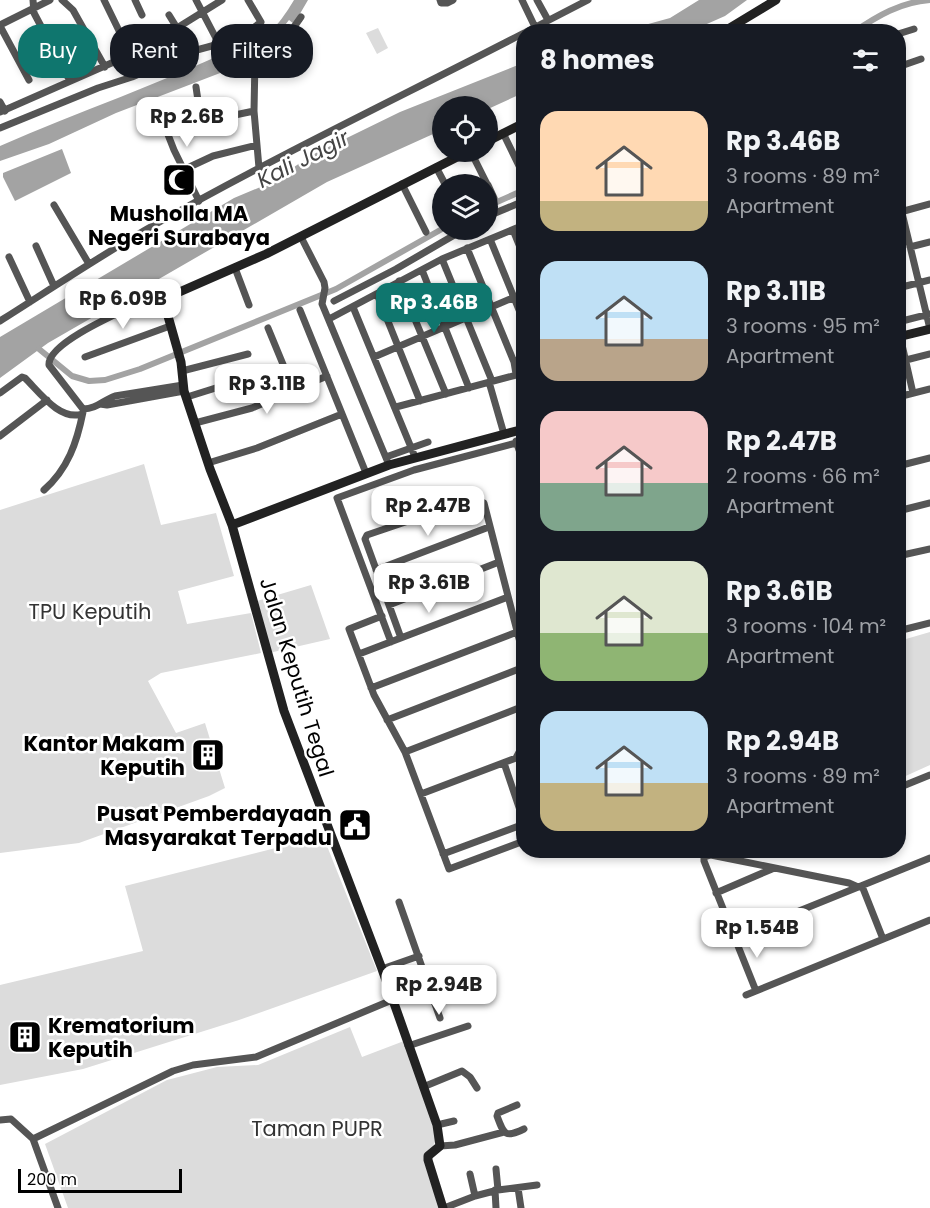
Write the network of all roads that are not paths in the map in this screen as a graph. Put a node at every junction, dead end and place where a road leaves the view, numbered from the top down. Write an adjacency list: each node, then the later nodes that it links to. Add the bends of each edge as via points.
1 (50, 0): 14 (street)
2 (62, 0): 34 (street, via 73,10)
3 (104, 0): 20 (street)
4 (135, 0): 16 (street)
5 (196, 0): 15 (street)
6 (222, 0): 15 (street)
7 (248, 0): 21 (street, via 262,21)
8 (453, 0): 13 (street)
9 (522, 0): 23 (street)
10 (537, 0): 19 (street)
11 (588, 0): 19 (street)
12 (776, 0): 25 (main road)
13 (440, 1)
14 (34, 4): 26 (street); 38 (street, via 35,15)
15 (203, 12): 17 (street, via 177,28); 27 (street)
16 (142, 15)
17 (169, 15)
18 (301, 17): 22 (street)
19 (548, 20): 24 (street)
20 (116, 24)
21 (259, 24)
22 (296, 24)
23 (534, 24)
24 (541, 24)
25 (736, 24)
26 (0, 26): 37 (street)
27 (211, 27)
28 (914, 29): 29 (street)
29 (906, 32)
30 (516, 37): 54 (street)
31 (921, 59): 32 (street)
32 (906, 64)
33 (110, 65): 34 (street)
34 (105, 67): 38 (street)
35 (129, 78): 46 (street)
36 (255, 78): 43 (street)
37 (29, 80)
38 (70, 81): 42 (street)
39 (196, 87): 44 (street)
40 (0, 102): 42 (street)
41 (156, 104): 47 (street)
42 (3, 111)
43 (254, 111): 44 (street); 50 (street)
44 (201, 121): 47 (street)
45 (516, 127): 48 (main road)
46 (0, 128)
47 (168, 133): 55 (street)
48 (503, 133): 49 (main road); 51 (street)
49 (498, 136)
50 (257, 145): 54 (street); 55 (street, via 213,156)
51 (516, 160)
52 (447, 162): 53 (main road)
53 (436, 167): 56 (street); 57 (main road)
54 (259, 168): 58 (street)
55 (183, 170): 58 (street)
56 (440, 174)
57 (402, 184): 67 (street); 69 (main road)
58 (198, 201): 80 (street)
59 (516, 204): 63 (street)
60 (930, 204): 62 (street)
61 (54, 205): 80 (street)
62 (906, 211)
63 (498, 212)
64 (516, 229): 65 (street)
65 (513, 230): 68 (street); 70 (street)
66 (906, 230): 76 (street)
67 (426, 232)
68 (498, 236)
69 (301, 237): 81 (main road); 101 (street, via 324,282 321,301)
70 (516, 237)
71 (445, 240): 92 (street)
72 (487, 240): 77 (street)
73 (490, 240): 90 (street)
74 (930, 242): 76 (street)
75 (36, 246): 86 (street)
76 (910, 247): 85 (street)
77 (467, 248): 79 (street); 96 (street)
78 (9, 257): 93 (street)
79 (442, 259): 82 (street); 100 (street)
80 (89, 264): 86 (street)
81 (235, 268): 91 (main road); 95 (street)
82 (422, 270): 84 (street); 105 (street)
83 (930, 280): 85 (street)
84 (399, 281): 88 (street); 108 (street)
85 (918, 283): 87 (street); 99 (street)
86 (54, 286): 93 (street)
87 (906, 286)
88 (376, 294): 97 (street); 110 (street)
89 (516, 296): 90 (street)
90 (513, 297): 94 (street); 96 (street)
91 (165, 299): 104 (main road, Jalan Keputih Tegal); 134 (street, via 154,296 80,332 51,357 49,365)
92 (334, 301)
93 (30, 302): 103 (street)
94 (516, 304)
95 (249, 305)
96 (489, 306): 100 (street); 116 (street)
97 (353, 307): 101 (street); 114 (street)
98 (300, 310): 121 (street)
99 (928, 314): 102 (street); 107 (street)
100 (467, 317): 105 (street); 122 (street)
101 (329, 319): 144 (street)
102 (906, 320)
103 (0, 321)
104 (170, 326): 113 (street); 118 (main road, Jalan Keputih Tegal)
105 (444, 326): 108 (street); 123 (street)
106 (268, 328): 126 (street)
107 (930, 329): 109 (main road)
108 (421, 336): 110 (street); 129 (street)
109 (906, 338)
110 (397, 346): 114 (street); 132 (street)
111 (248, 354): 118 (street)
112 (930, 354): 115 (street)
113 (85, 357)
114 (374, 357): 133 (street)
115 (906, 360): 128 (street)
116 (514, 362): 117 (street)
117 (516, 366)
118 (181, 367): 125 (main road, Jalan Keputih Tegal)
119 (267, 372): 125 (street)
120 (516, 375): 122 (street)
121 (327, 376): 126 (street); 135 (street)
122 (490, 382): 123 (street); 137 (street)
123 (469, 388): 129 (street)
124 (930, 389): 128 (street)
125 (185, 391): 134 (street, via 100,404); 136 (main road, Jalan Keputih Tegal)
126 (294, 391): 136 (street, via 252,408)
127 (0, 393): 131 (street, via 22,377)
128 (913, 393): 130 (street)
129 (446, 394): 132 (street)
130 (906, 395)
131 (47, 400): 134 (street, via 64,414 74,416); 138 (street)
132 (420, 401): 133 (street)
133 (396, 407): 142 (street)
134 (83, 412): 148 (street, via 70,457)
135 (342, 414): 145 (street); 147 (street)
136 (195, 423): 145 (main road, Jalan Keputih Tegal)
137 (504, 434): 139 (main road); 142 (main road)
138 (0, 436)
139 (516, 437)
140 (516, 438): 159 (street, via 337,498)
141 (428, 442): 142 (street)
142 (413, 452): 144 (main road)
143 (930, 458): 146 (street)
144 (387, 461): 147 (main road)
145 (208, 463): 151 (main road, Jalan Keputih Tegal)
146 (906, 464)
147 (366, 473): 151 (main road)
148 (44, 490)
149 (930, 503): 150 (street)
150 (906, 509)
151 (232, 525): 192 (main road, Jalan Keputih Tegal, via 284,711)
152 (489, 527): 155 (street); 156 (street); 156 (street, via 480,502 367,535)
153 (930, 549): 154 (street)
154 (906, 554)
155 (499, 562): 157 (street); 158 (street)
156 (376, 570): 158 (street)
157 (508, 597): 161 (street); 164 (street)
158 (389, 605): 164 (street)
159 (382, 616): 165 (street); 166 (street, via 350,629)
160 (930, 623): 162 (street)
161 (516, 628)
162 (906, 629)
163 (516, 632): 168 (street)
164 (401, 638): 165 (street)
165 (391, 642): 166 (street)
166 (359, 654): 168 (street)
167 (516, 670): 170 (street)
168 (371, 688): 170 (street)
169 (516, 709): 171 (street)
170 (387, 720): 171 (street)
171 (405, 752): 176 (street)
172 (516, 758): 173 (street)
173 (504, 763): 176 (street); 177 (street)
174 (930, 775): 175 (street)
175 (906, 785)
176 (421, 794): 180 (street)
177 (516, 799)
178 (516, 826): 180 (street)
179 (516, 844): 180 (street, via 449,869)
180 (443, 854)
181 (704, 858): 186 (street)
182 (725, 858): 184 (street)
183 (930, 858): 185 (street)
184 (773, 868): 185 (street); 186 (street)
185 (860, 886): 189 (street); 190 (street)
186 (716, 893): 189 (street)
187 (399, 902): 191 (street)
188 (930, 920): 190 (street)
189 (735, 937): 193 (street)
190 (883, 939): 193 (street)
191 (419, 956): 192 (street); 197 (street)
192 (381, 969): 196 (main road, Jalan Keputih Tegal)
193 (756, 991): 194 (street)
194 (746, 995)
195 (457, 997): 197 (street)
196 (393, 1000): 200 (main road, Jalan Keputih Tegal); 209 (street, via 253,1058 173,1071)
197 (435, 1004): 198 (street)
198 (440, 1018)
199 (468, 1026): 200 (street)
200 (408, 1046): 201 (main road, Jalan Keputih Tegal)
201 (423, 1087): 202 (street, via 463,1071); 206 (main road, Jalan Keputih Tegal)
202 (477, 1088)
203 (517, 1105): 208 (street, via 497,1114)
204 (0, 1120): 209 (street, via 11,1119)
205 (454, 1121): 206 (street)
206 (437, 1125): 210 (main road, Jalan Keputih Tegal)
207 (524, 1130): 208 (street, via 512,1135)
208 (504, 1132): 210 (street)
209 (33, 1139): 217 (street)
210 (440, 1146): 218 (main road, Jalan Keputih Tegal, via 428,1160)
211 (496, 1169): 215 (street)
212 (470, 1174): 216 (street)
213 (537, 1185): 214 (street)
214 (518, 1188): 215 (street); 220 (street)
215 (494, 1191): 216 (street); 219 (street)
216 (475, 1196): 218 (street)
217 (58, 1208)
218 (443, 1208)
219 (496, 1208)
220 (521, 1208)

